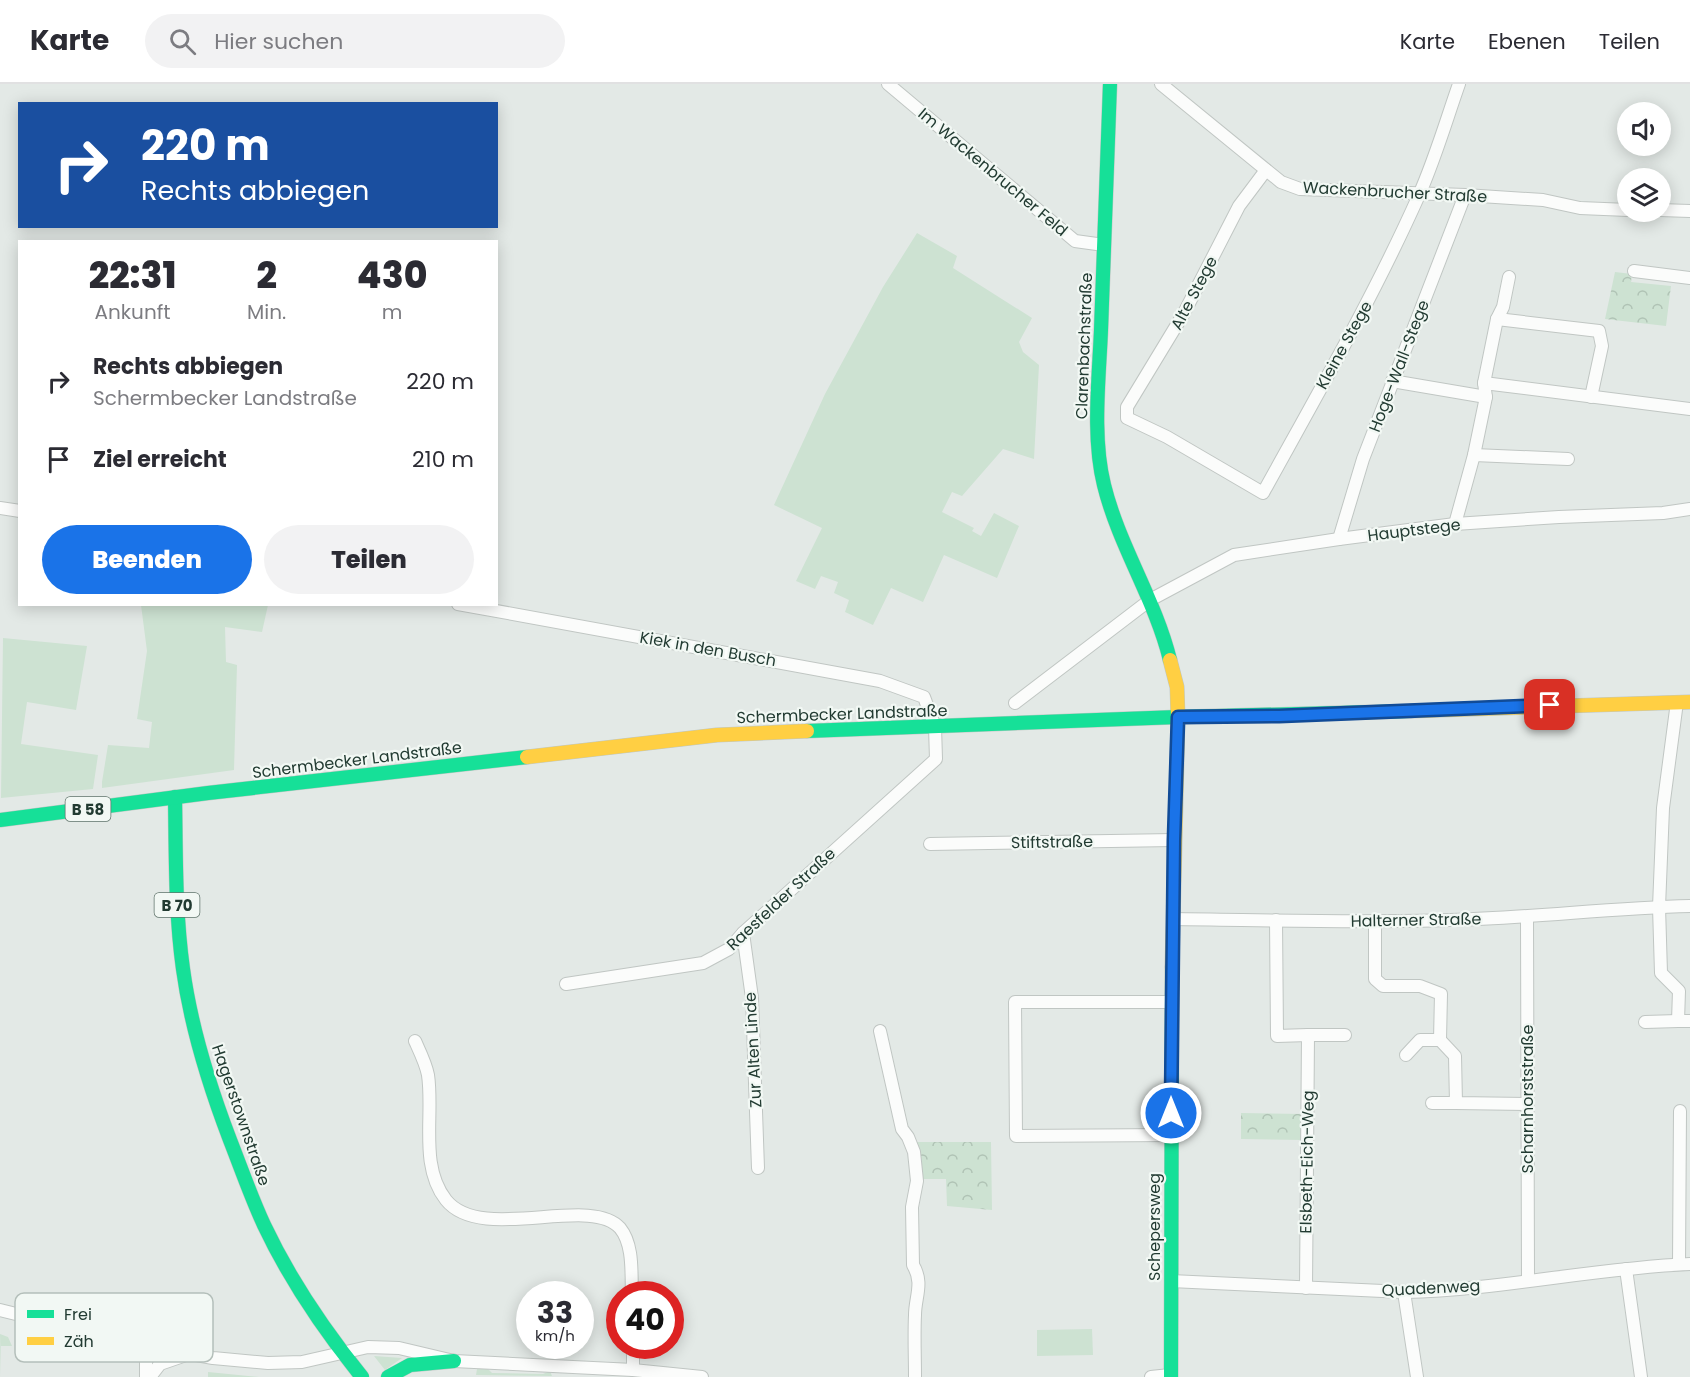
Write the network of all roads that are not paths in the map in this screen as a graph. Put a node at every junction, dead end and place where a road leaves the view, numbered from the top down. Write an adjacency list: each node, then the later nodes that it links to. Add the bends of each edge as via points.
1 (888, 84): 11 (street, Im Wackenbrucher Feld, via 1075,241)
2 (1110, 84): 11 (main road, Clarenbachstraße)
3 (1161, 84): 5 (street, Wackenbrucher Straße)
4 (1459, 84): 6 (street, Kleine Stege)
5 (1266, 170): 6 (street, Wackenbrucher Straße, via 1281,182 1300,189); 23 (street, Alte Stege, via 1239,206 1184,314 1127,407 1127,418)
6 (1420, 193): 7 (street, Wackenbrucher Straße); 23 (street, Kleine Stege, via 1366,307)
7 (1465, 195): 8 (street, Wackenbrucher Straße); 16 (street, Hoge-Wall-Stege)
8 (1617, 210)
9 (1671, 210): 10 (street)
10 (1690, 211)
11 (1104, 245): 29 (main road, Clarenbachstraße, via 1099,450 1115,519)
12 (1634, 271): 14 (street)
13 (1509, 278): 15 (street)
14 (1690, 278)
15 (1497, 319): 17 (street); 18 (street, via 1599,332 1602,346)
16 (1392, 381): 19 (street); 28 (street, Hoge-Wall-Stege)
17 (1484, 383): 18 (street); 19 (street)
18 (1591, 397): 20 (street)
19 (1486, 398): 21 (street)
20 (1690, 409)
21 (1474, 455): 22 (street); 27 (street)
22 (1568, 459)
23 (1263, 493)
24 (0, 508): 26 (street)
25 (1690, 509): 27 (street, Hauptstege)
26 (18, 511)
27 (1455, 525): 28 (street, Hauptstege)
28 (1339, 539): 29 (street, Hauptstege, via 1234,555)
29 (1150, 600): 32 (street); 33 (main road, Clarenbachstraße, via 1177,687)
30 (469, 606): 34 (street, Kiek in den Busch, via 880,681 924,697)
31 (1683, 702): 33 (main road, Schermbecker Landstraße); 40 (street, via 1663,808)
32 (1015, 703)
33 (1178, 717): 34 (main road, Schermbecker Landstraße); 37 (main road, Schepersweg)
34 (935, 727): 35 (main road, Schermbecker Landstraße, via 717,735); 45 (street, Raesfelder Straße, via 936,759)
35 (176, 797): 36 (main road, Schermbecker Landstraße / B 58); 71 (main road, Hagerstownstraße / B 70, via 177,914 183,969 190,1012 211,1087 258,1211 287,1269)
36 (0, 820)
37 (1174, 840): 38 (street, Stiftstraße); 41 (main road, Schepersweg)
38 (930, 844)
39 (1690, 906): 40 (street, Halterner Straße)
40 (1659, 907): 42 (street, Halterner Straße); 48 (street, via 1661,973 1679,991)
41 (1173, 918): 43 (street, Halterner Straße); 47 (main road, Schepersweg)
42 (1527, 918): 44 (street, Halterner Straße); 58 (street, Scharnhorststraße)
43 (1276, 920): 44 (street, Halterner Straße); 51 (street, via 1276,1036)
44 (1375, 921): 53 (street, via 1375,979 1383,986 1420,986 1441,993)
45 (743, 933): 46 (street, Raesfelder Straße, via 729,949 703,963); 61 (street, Zur Alten Linde, via 752,998)
46 (566, 984)
47 (1172, 1002): 60 (main road, Schepersweg); 60 (street, via 1015,1002 1016,1136)
48 (1684, 1021): 49 (street)
49 (1645, 1022)
50 (880, 1030): 84 (street, via 902,1129 914,1152 917,1181 912,1207 913,1265 918,1272 919,1296 915,1310)
51 (1308, 1035): 52 (street); 67 (street, Elsbeth-Eich-Weg)
52 (1345, 1035)
53 (1440, 1040): 55 (street, via 1420,1040); 57 (street, via 1455,1056)
54 (415, 1041): 65 (street, via 428,1073 431,1155 437,1185 447,1201 463,1213 484,1219 589,1216 610,1220 627,1241)
55 (1406, 1055)
56 (1432, 1103): 57 (street)
57 (1456, 1103): 58 (street)
58 (1527, 1104): 64 (street, Scharnhorststraße)
59 (1680, 1111): 62 (street)
60 (1171, 1135): 66 (main road, Schepersweg)
61 (758, 1168)
62 (1684, 1264): 63 (street, Quadenweg)
63 (1626, 1269): 64 (street, Quadenweg); 87 (street)
64 (1528, 1280): 68 (street, Quadenweg)
65 (632, 1281)
66 (1171, 1281): 67 (street, Quadenweg); 79 (main road, Schepersweg)
67 (1306, 1288): 68 (street, Quadenweg)
68 (1404, 1292): 86 (street)
69 (0, 1310): 70 (street)
70 (15, 1314)
71 (342, 1354): 72 (street, via 302,1362 268,1363); 74 (street, via 368,1347 399,1348); 81 (main road, Hagerstownstraße / B 70)
72 (213, 1358)
73 (633, 1359): 77 (street)
74 (454, 1361): 77 (street); 82 (main road, via 398,1368)
75 (147, 1362): 80 (street)
76 (166, 1362): 80 (street)
77 (633, 1370): 78 (street)
78 (676, 1376): 83 (street)
79 (1170, 1376): 85 (street)
80 (148, 1377)
81 (362, 1377)
82 (388, 1377)
83 (702, 1377)
84 (915, 1377)
85 (1151, 1377)
86 (1417, 1377)
87 (1641, 1377)

